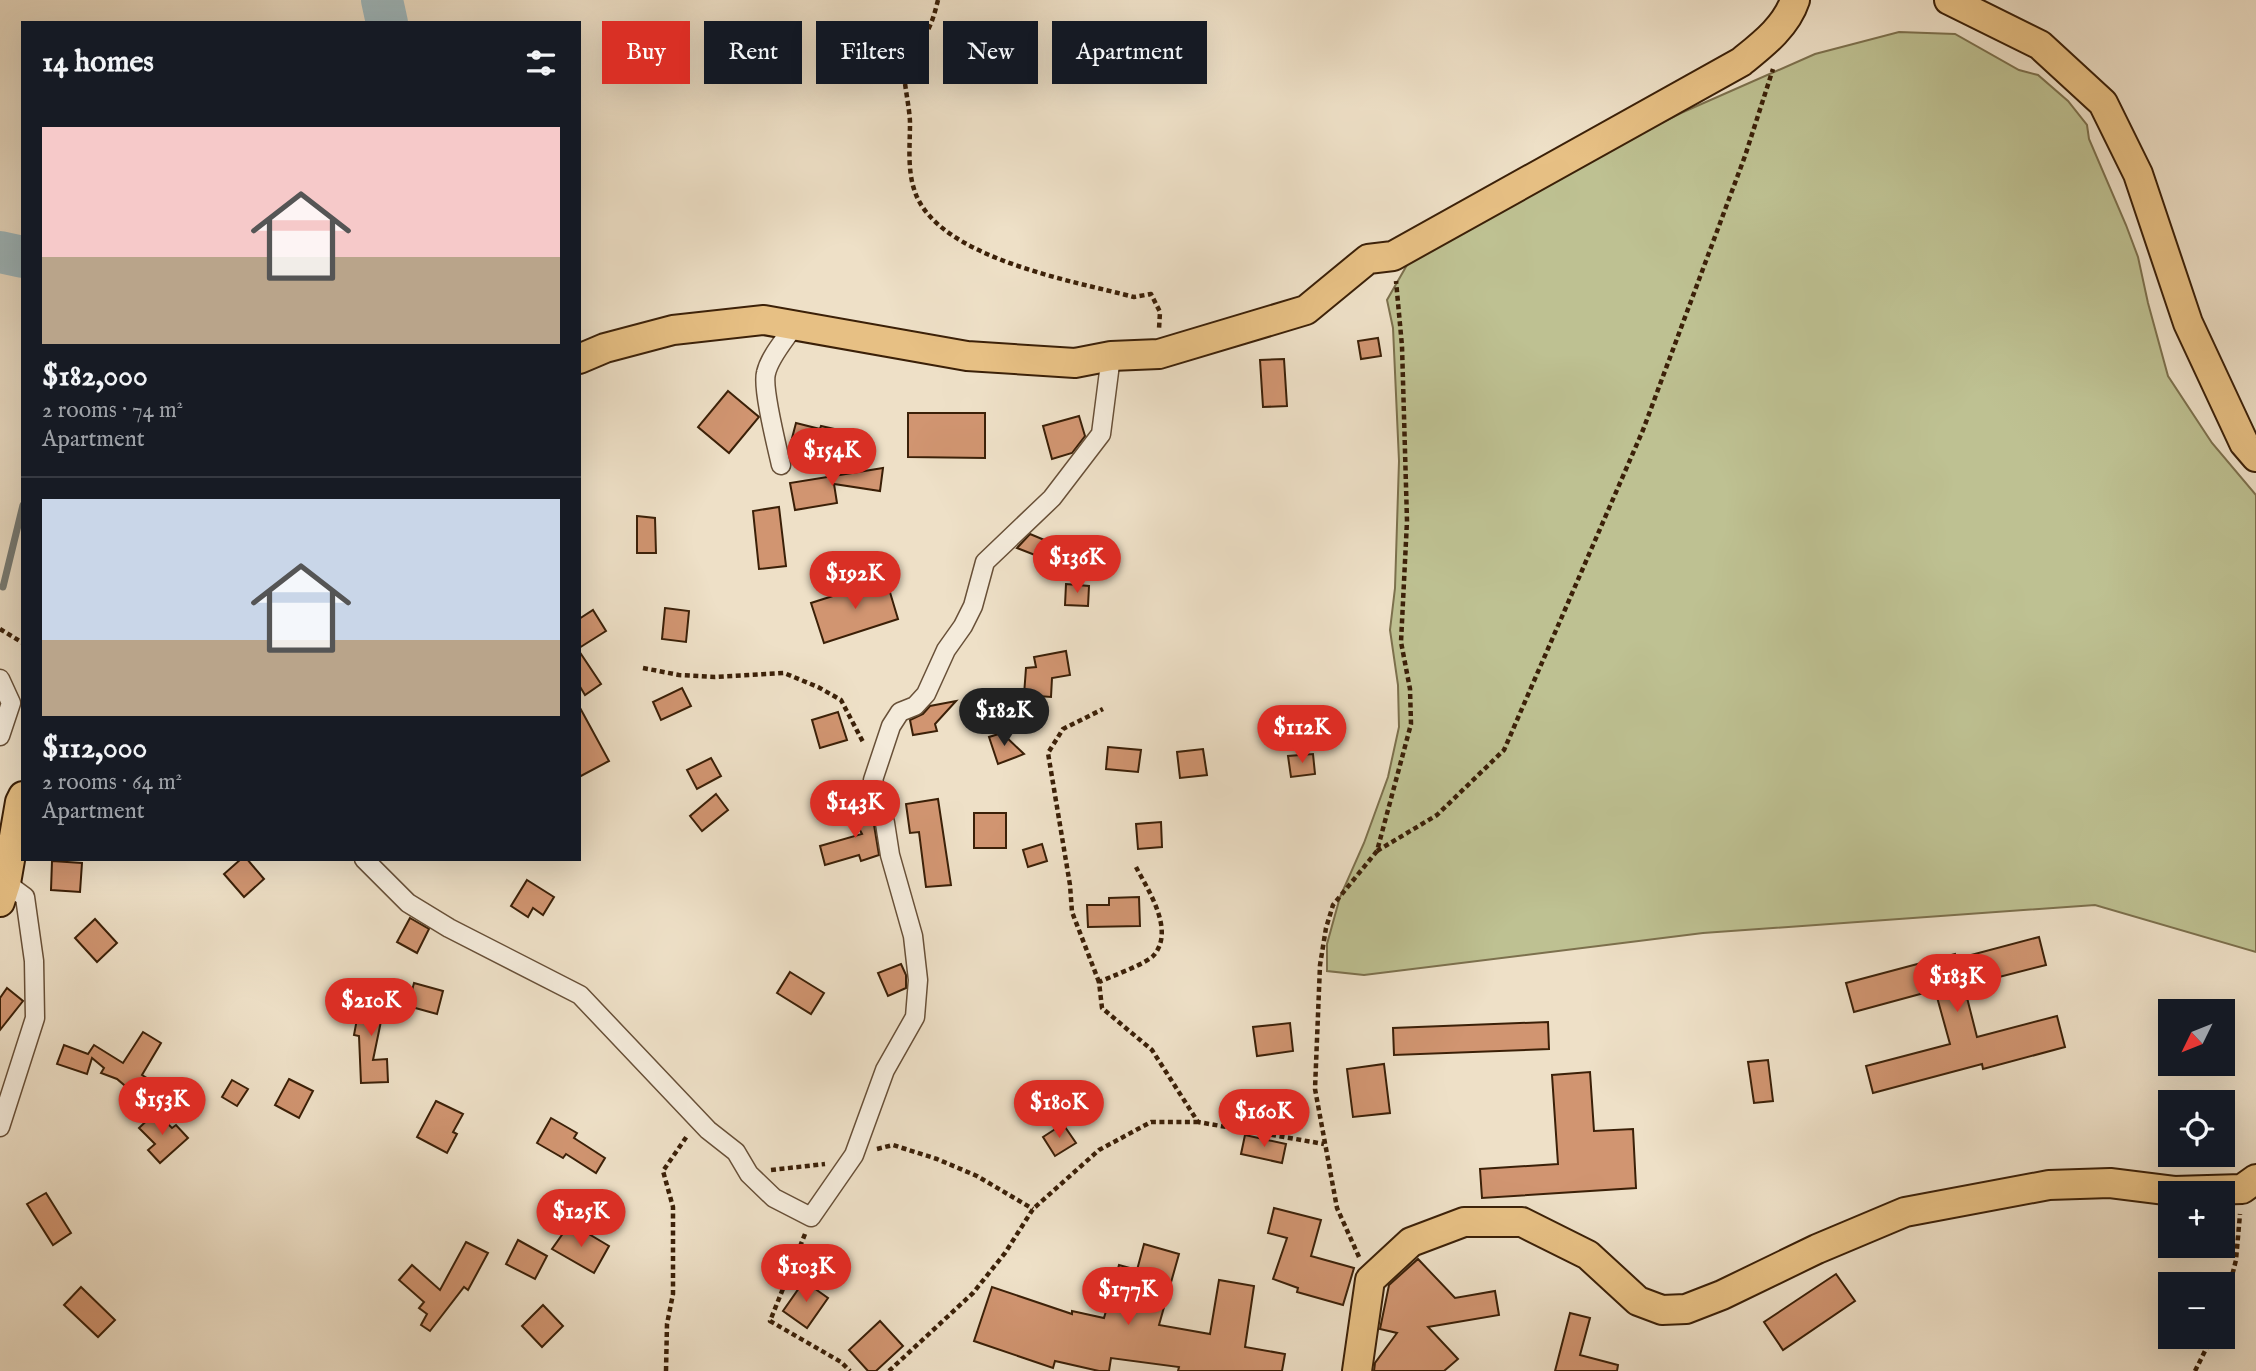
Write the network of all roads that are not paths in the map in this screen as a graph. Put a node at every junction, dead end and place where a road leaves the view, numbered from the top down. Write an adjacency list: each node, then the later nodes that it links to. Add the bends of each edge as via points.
1 (1795, 0): 4 (main road, via 1772,36 1741,62 1393,256 1368,259 1306,310 1158,354)
2 (1949, 0): 6 (main road, via 2040,45 2103,103 2138,174 2188,323)
3 (794, 326): 4 (main road, via 967,356 1075,363); 5 (main road, via 764,320 673,330); 7 (street, via 765,374)
4 (1111, 356): 11 (street, via 1101,433 1052,498 985,562 973,606 926,694 915,706 900,712 891,726 873,780 913,936 918,980 915,1017 885,1070 854,1155 811,1217 774,1198 749,1174 736,1152 699,1120 580,995 408,903)
5 (581, 358)
6 (2256, 457)
7 (781, 465)
8 (0, 680): 9 (street, via 11,703)
9 (0, 736)
10 (21, 804): 12 (main road)
11 (366, 861)
12 (2, 885): 13 (street, via 25,897 34,961 35,1018)
13 (0, 1127)
14 (2249, 1184): 15 (main road, via 2174,1191 2110,1183 2049,1185 1905,1212 1686,1309 1662,1310 1638,1301 1588,1255 1522,1222 1465,1222 1411,1242 1370,1280)
15 (1357, 1371)

